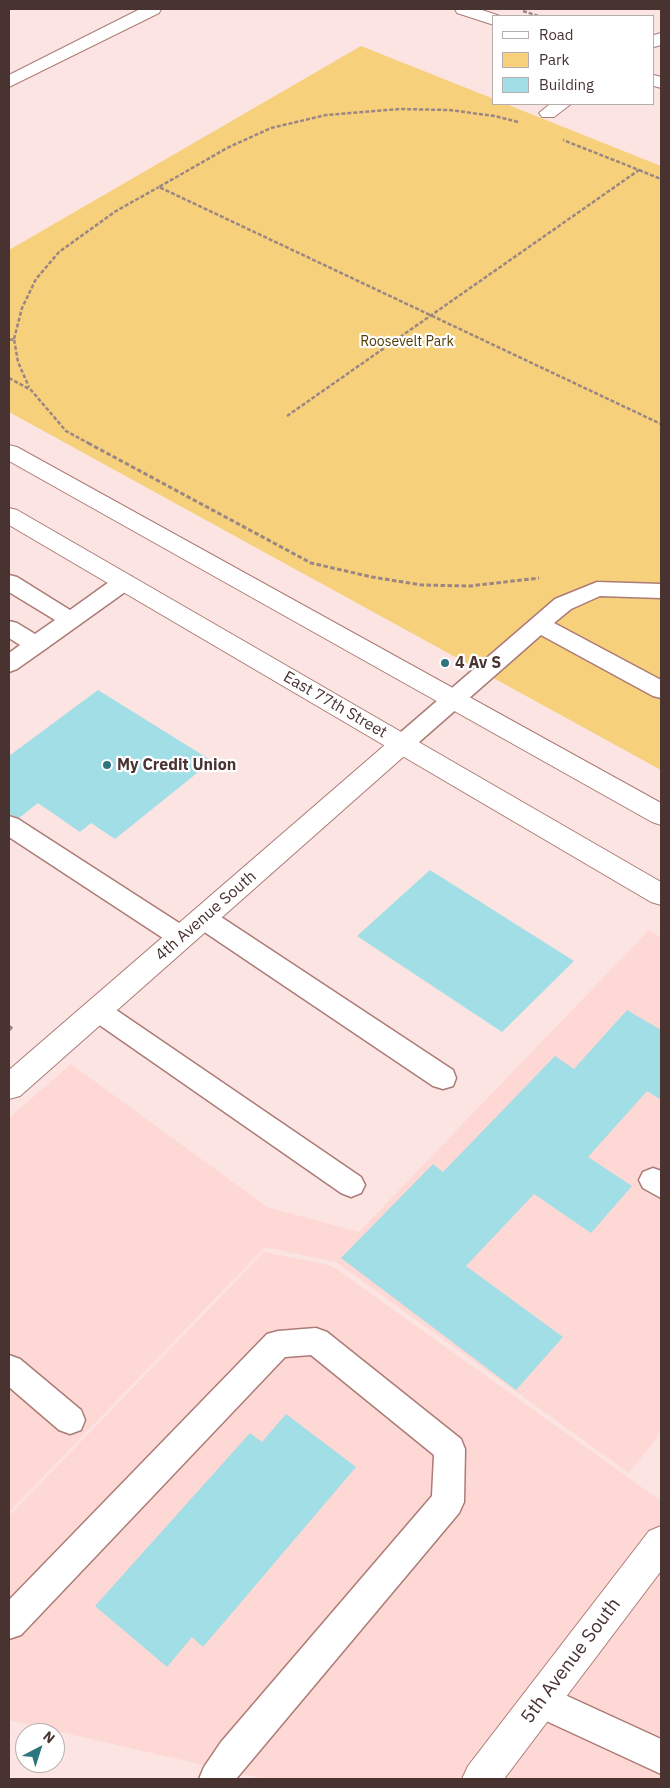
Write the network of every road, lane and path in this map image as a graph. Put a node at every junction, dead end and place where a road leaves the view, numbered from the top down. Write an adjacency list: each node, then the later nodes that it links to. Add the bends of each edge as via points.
1 (153, 9): 6 (street)
2 (463, 9): 5 (street)
3 (518, 9): 4 (path)
4 (535, 15)
5 (492, 19)
6 (9, 82)
7 (525, 125): 11 (path, via 508,118 449,110 400,109 326,115 270,128 227,148)
8 (560, 139): 9 (path)
9 (640, 170): 10 (path); 12 (path)
10 (661, 179)
11 (159, 187): 12 (path); 14 (path, via 116,211 58,252 36,279 22,308)
12 (433, 316): 17 (path); 18 (path)
13 (9, 340): 14 (path)
14 (14, 340): 16 (path, via 25,382)
15 (9, 378): 16 (path)
16 (31, 390): 21 (path, via 66,431 311,563 422,585 470,586)
17 (287, 416)
18 (661, 424)
19 (9, 452): 31 (street)
20 (12, 521): 23 (street, East 77th Street)
21 (544, 578)
22 (9, 582): 25 (lane)
23 (124, 582): 25 (lane); 32 (street, East 77th Street)
24 (661, 591): 26 (lane, via 597,589 563,604)
25 (71, 620): 28 (lane)
26 (540, 625): 30 (lane); 31 (lane)
27 (9, 628): 28 (lane)
28 (36, 645): 29 (lane)
29 (9, 664)
30 (661, 690)
31 (454, 700): 32 (lane); 33 (street)
32 (402, 744): 35 (street, East 77th Street); 36 (street, 4th Avenue South)
33 (661, 815)
34 (9, 825): 37 (lane)
35 (661, 895)
36 (202, 918): 37 (street, 4th Avenue South); 39 (lane)
37 (181, 937): 38 (street, 4th Avenue South)
38 (97, 1010): 40 (street, 4th Avenue South); 41 (lane)
39 (443, 1078)
40 (9, 1087)
41 (351, 1185)
42 (9, 1369): 43 (lane)
43 (70, 1420)
44 (661, 1543): 46 (street, 5th Avenue South)
45 (9, 1623): 48 (lane, via 278,1344 316,1341 450,1449 448,1502 233,1754)
46 (541, 1702): 47 (lane); 49 (street, 5th Avenue South)
47 (661, 1757)
48 (216, 1779)
49 (481, 1779)

